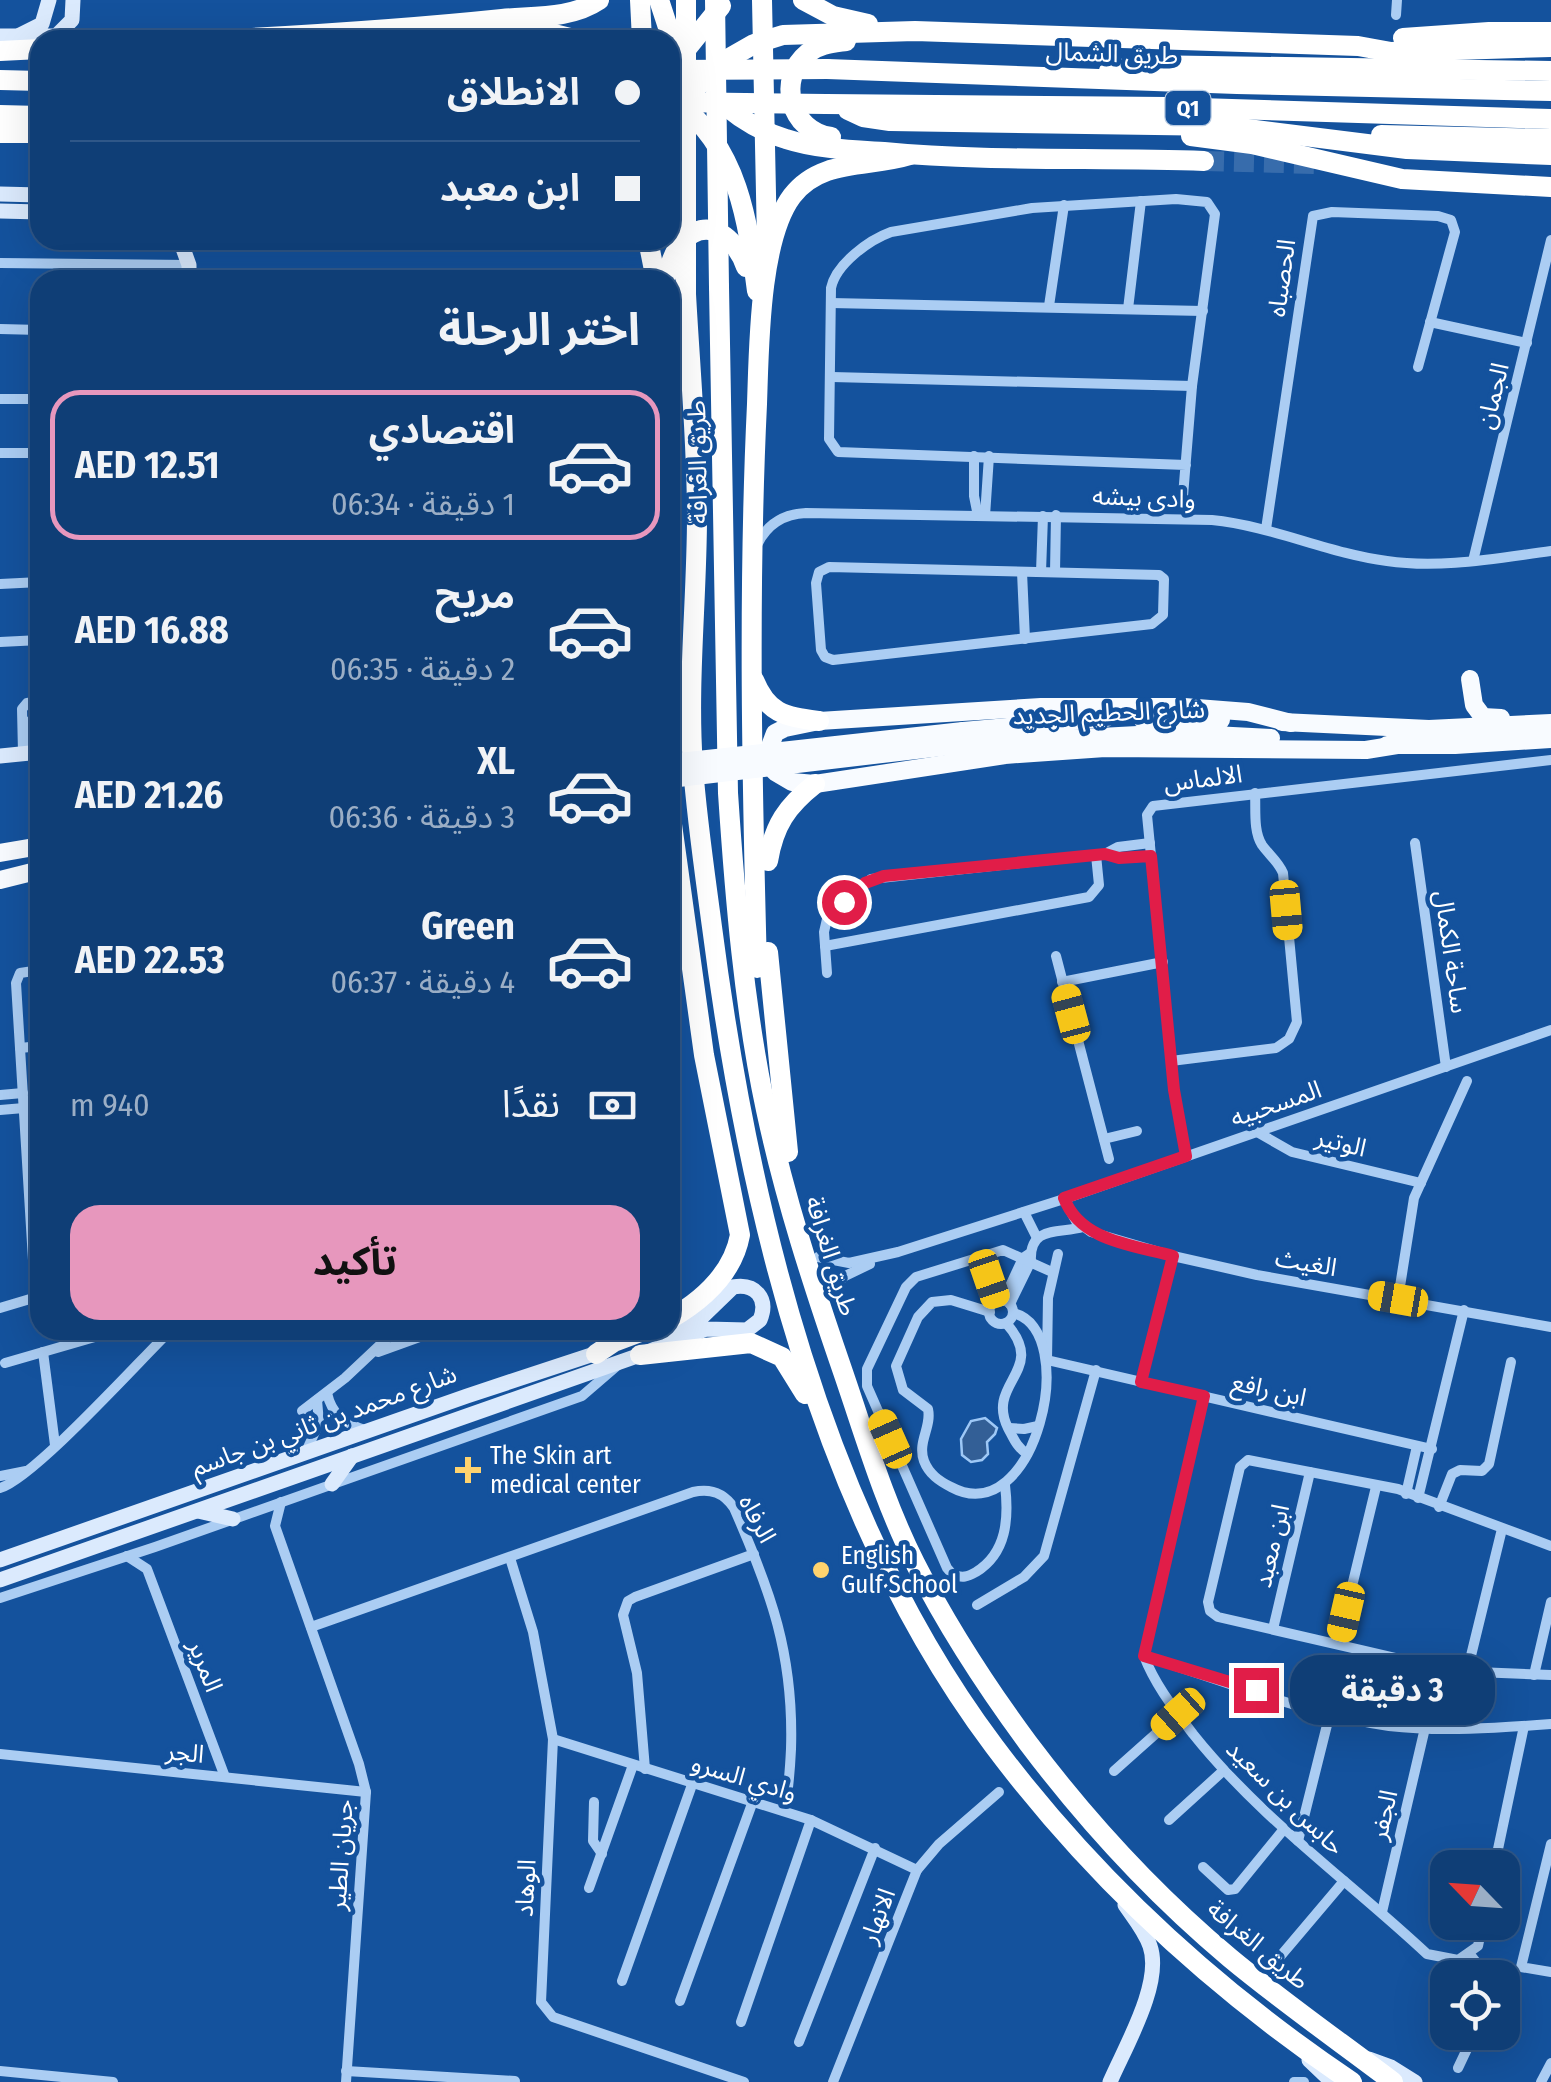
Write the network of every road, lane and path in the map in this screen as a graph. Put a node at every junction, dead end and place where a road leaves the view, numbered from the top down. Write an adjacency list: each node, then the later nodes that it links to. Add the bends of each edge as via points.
1 (50, 0): 14 (main road)
2 (73, 0): 15 (main road)
3 (599, 0): 13 (highway, via 566,13)
4 (640, 0): 18 (highway)
5 (659, 0): 19 (highway)
6 (686, 0): 161 (highway, طريق الغرافة, bridge, via 686,294 697,515 694,769 724,1024)
7 (715, 0): 148 (highway, طريق الغرافة, bridge, via 728,794)
8 (725, 0): 27 (highway)
9 (762, 0): 22 (highway)
10 (803, 0): 20 (highway, via 833,16)
11 (1396, 0): 12 (street)
12 (1396, 16)
13 (424, 28): 16 (highway); 17 (highway)
14 (35, 30)
15 (64, 30)
16 (389, 30)
17 (456, 30)
18 (642, 30)
19 (666, 30)
20 (915, 31): 22 (highway, via 800,33); 23 (highway); 50 (highway, via 819,47 800,62 791,86 795,112 810,132)
21 (1551, 32): 23 (highway)
22 (764, 41): 34 (highway); 44 (highway)
23 (1358, 46): 24 (highway, via 1391,52)
24 (1551, 47)
25 (30, 50): 26 (highway)
26 (0, 52)
27 (680, 57)
28 (680, 64): 31 (highway, طريق الشمال / Q1, bridge)
29 (1551, 68): 31 (highway, via 1130,66)
30 (680, 69): 34 (highway)
31 (1090, 78): 35 (highway, طريق الشمال / Q1)
32 (0, 80): 33 (highway)
33 (30, 81)
34 (700, 82): 36 (highway); 44 (highway)
35 (1551, 90)
36 (680, 98)
37 (680, 103): 38 (highway, طريق الشمال / Q1, bridge)
38 (832, 104): 42 (highway, طريق الشمال / Q1); 43 (highway, via 890,120)
39 (680, 109): 76 (highway, via 718,146 738,188)
40 (0, 115): 41 (highway)
41 (30, 116)
42 (1551, 119)
43 (1161, 126): 51 (highway, via 1224,126 1407,150); 56 (highway, via 1402,179)
44 (765, 131): 50 (highway, via 803,144); 71 (highway)
45 (0, 133): 46 (highway)
46 (30, 133)
47 (1354, 134): 48 (highway)
48 (1551, 139)
49 (1184, 145): 52 (highway)
50 (910, 155): 52 (highway); 71 (highway, via 830,168 806,182 783,209)
51 (1551, 155)
52 (1154, 159): 53 (highway)
53 (1204, 161)
54 (1378, 166): 55 (highway)
55 (1551, 174)
56 (1551, 187)
57 (0, 194): 58 (main road)
58 (30, 195)
59 (1141, 201): 60 (street); 74 (street); 75 (street, via 1200,199 1212,208)
60 (1064, 205): 72 (street, via 884,234 837,272); 73 (street)
61 (0, 211): 62 (main road)
62 (30, 212)
63 (1551, 240): 80 (street, الجمان)
64 (680, 246): 76 (highway, via 706,230 732,239)
65 (0, 263): 66 (street)
66 (52, 264): 67 (street); 68 (street)
67 (131, 265): 69 (street); 70 (street)
68 (52, 270)
69 (131, 270)
70 (167, 270)
71 (767, 274): 76 (highway)
72 (831, 303): 73 (street); 82 (street)
73 (1049, 306): 74 (street)
74 (1128, 310): 75 (street)
75 (1203, 311): 83 (street)
76 (761, 322): 97 (highway)
77 (1430, 322): 80 (street); 81 (street, الحصباه); 95 (street, الحصباه, via 1455,232 1451,220 1350,212 1313,216)
78 (0, 330): 79 (street)
79 (30, 330)
80 (1527, 343): 98 (street, الجمان)
81 (1418, 367)
82 (832, 377): 83 (street); 88 (street, via 830,438 838,452)
83 (1192, 386): 90 (street)
84 (30, 398): 85 (street)
85 (0, 399)
86 (0, 453): 87 (street)
87 (30, 453)
88 (974, 456): 89 (street); 93 (street)
89 (989, 456): 90 (street); 93 (street)
90 (1186, 465): 91 (street)
91 (1183, 496)
92 (1056, 515): 94 (street, وادى بيشه); 95 (street, وادى بيشه, via 1212,520); 101 (street)
93 (981, 516): 94 (street, وادى بيشه); 97 (street, وادى بيشه, via 785,516 762,535)
94 (1043, 516): 100 (street)
95 (1266, 529): 98 (street, وادى بيشه, via 1386,561)
96 (1551, 551): 98 (street, وادى بيشه)
97 (752, 556): 107 (highway)
98 (1473, 561)
99 (1022, 572): 100 (street); 104 (street); 104 (street, via 829,567 816,583 821,650 829,659)
100 (1042, 572): 101 (street)
101 (1055, 572): 104 (street, via 1162,576 1163,615 1152,624)
102 (30, 582): 103 (street)
103 (0, 584)
104 (1025, 639)
105 (30, 640): 106 (street)
106 (0, 642)
107 (752, 675): 110 (highway); 112 (highway, via 777,711)
108 (1470, 679): 111 (main road, via 1483,717)
109 (30, 704): 118 (street, via 24,706)
110 (752, 705): 132 (highway, via 762,720); 148 (highway)
111 (1551, 715)
112 (818, 720): 113 (main road, via 1041,707 1184,707); 124 (main road, via 775,733 768,749 782,778)
113 (1291, 723): 114 (main road, شارع الحطيم الجديد, via 1429,729); 115 (main road, شارع الحطيم الجديد, via 1105,718)
114 (1551, 723)
115 (965, 737): 117 (main road, شارع الحطيم الجديد, via 1174,733); 122 (main road, شارع الحطيم الجديد, bridge); 123 (main road, شارع الحطيم الجديد, bridge)
116 (1551, 738): 117 (main road, شارع الحطيم الجديد)
117 (1397, 745): 124 (main road, via 1088,749)
118 (30, 747)
119 (30, 752): 120 (main road)
120 (0, 756)
121 (1551, 760): 125 (street, الالماس)
122 (680, 762)
123 (680, 778)
124 (815, 784): 132 (highway, via 783,813)
125 (1255, 792): 126 (street, الالماس, via 1158,804 1147,815); 146 (street, via 1257,832 1282,873 1297,1022 1276,1048)
126 (1150, 843): 130 (street); 131 (street, الالماس)
127 (1415, 843): 147 (street, ساحة الكمال)
128 (30, 848): 129 (main road)
129 (0, 854)
130 (1101, 854): 131 (street); 136 (street, via 1099,885 1089,897); 136 (street, via 878,877 829,916)
131 (1151, 856): 138 (street, الالماس)
132 (768, 861): 172 (highway, via 768,985 781,1099 791,1174)
133 (30, 872): 134 (main road)
134 (0, 880)
135 (680, 882): 142 (highway)
136 (825, 946): 140 (street)
137 (1056, 956): 141 (street)
138 (1163, 966): 141 (street); 146 (street, الالماس)
139 (30, 971): 145 (street, via 16,980)
140 (827, 973)
141 (1062, 982): 156 (street)
142 (696, 998): 161 (highway); 182 (highway, via 740,1234 731,1263)
143 (1551, 1030): 147 (street, المسحبيه)
144 (30, 1047): 145 (street)
145 (20, 1048): 150 (street)
146 (1172, 1061): 159 (street, الالماس)
147 (1446, 1067): 155 (street, المسحبيه)
148 (760, 1075): 206 (highway, طريق الغرافة, via 786,1194)
149 (1467, 1081): 163 (street)
150 (23, 1093): 151 (street); 152 (street)
151 (0, 1095)
152 (24, 1108): 153 (street); 157 (street)
153 (0, 1110)
154 (1137, 1131): 156 (street)
155 (1256, 1132): 159 (street, المسحبيه); 163 (street, الوتير, via 1292,1152)
156 (1104, 1139): 160 (street)
157 (27, 1142): 158 (street); 162 (street)
158 (30, 1142)
159 (1186, 1156): 164 (street, المسحبيه)
160 (1110, 1159)
161 (751, 1171): 211 (highway, طريق الغرافة)
162 (30, 1173)
163 (1420, 1183): 177 (street)
164 (1064, 1198): 165 (street, المسحبيه); 166 (street)
165 (1024, 1212): 167 (street); 168 (street, المسحبيه)
166 (1083, 1227): 167 (street); 171 (street, الغيث)
167 (1037, 1238): 173 (street)
168 (898, 1252): 172 (street, المسحبيه, via 848,1262); 175 (street, المسحبيه, via 852,1270)
169 (1058, 1254): 174 (street)
170 (982, 1256): 173 (street, via 1003,1250); 179 (street); 185 (street, via 912,1279)
171 (1173, 1256): 177 (street, الغيث); 203 (street)
172 (818, 1257): 175 (highway)
173 (1028, 1258): 174 (street); 179 (street)
174 (1052, 1272): 199 (street)
175 (828, 1296): 206 (highway)
176 (30, 1299): 178 (street)
177 (1398, 1299): 180 (street, الغيث)
178 (0, 1308)
179 (1006, 1308): 181 (street); 181 (street, via 995,1322); 199 (street, via 1032,1324); 209 (street, via 1022,1356 1001,1406)
180 (1464, 1310): 184 (street, الغيث); 214 (street)
181 (990, 1312): 186 (street, via 938,1300 922,1310)
182 (680, 1313)
183 (680, 1324): 187 (main road, شارع محمد بن ثاني بن جاسم, via 702,1316 733,1287 756,1290 763,1303 760,1320 747,1330 706,1329)
184 (1551, 1326)
185 (886, 1328): 186 (street); 219 (street, via 866,1380)
186 (908, 1338): 218 (street, via 896,1375 903,1390 928,1409)
187 (680, 1339)
188 (84, 1340): 195 (street)
189 (161, 1340): 212 (street)
190 (386, 1340): 196 (street)
191 (411, 1340): 196 (street)
192 (619, 1340): 197 (highway)
193 (636, 1340): 197 (main road, شارع محمد بن ثاني بن جاسم)
194 (678, 1340): 198 (main road, شارع محمد بن ثاني بن جاسم)
195 (43, 1352): 201 (street); 212 (street)
196 (372, 1354): 204 (street)
197 (596, 1354): 210 (main road, شارع محمد بن ثاني بن جاسم)
198 (632, 1358): 211 (highway, via 740,1343 775,1352 789,1364); 217 (main road, شارع محمد بن ثاني بن جاسم); 223 (street, شارع محمد بن ثاني بن جاسم, via 582,1396)
199 (1046, 1360): 202 (street, ابن رافع); 208 (street)
200 (1511, 1362): 230 (street, via 1489,1464 1482,1472 1452,1474)
201 (5, 1364)
202 (1096, 1370): 203 (street, ابن رافع); 246 (street, via 1044,1556 1024,1577)
203 (1141, 1382): 205 (street, ابن رافع)
204 (322, 1396): 207 (street); 210 (street, via 339,1418); 216 (street)
205 (1204, 1396): 213 (street, ابن رافع); 250 (street)
206 (852, 1400): 297 (highway, طريق الغرافة, via 914,1561 1028,1743 1191,1922)
207 (302, 1411)
208 (1038, 1426): 209 (street); 215 (street)
209 (1009, 1428): 215 (street)
210 (371, 1432): 216 (main road, شارع محمد بن ثاني بن جاسم)
211 (834, 1442): 282 (highway, طريق الغرافة, via 876,1548 934,1654 992,1743)
212 (55, 1445): 220 (street)
213 (1418, 1446): 214 (street, ابن رافع); 227 (street)
214 (1432, 1449): 228 (street)
215 (1027, 1454): 224 (street)
216 (305, 1455): 241 (main road, شارع محمد بن ثاني بن جاسم)
217 (352, 1456): 223 (main road); 231 (main road, شارع محمد بن ثاني بن جاسم)
218 (924, 1459): 219 (street); 224 (street, via 935,1477 958,1492)
219 (902, 1466): 224 (street, via 947,1568 958,1577 981,1569 999,1549)
220 (27, 1470): 222 (street); 226 (street)
221 (1310, 1472): 225 (street); 248 (street, ابن معبد); 248 (street, via 1254,1459 1240,1467 1208,1607 1218,1617)
222 (0, 1476)
223 (332, 1484): 229 (street, شارع محمد بن ثاني بن جاسم)
224 (1005, 1485)
225 (1376, 1487): 227 (street); 249 (street)
226 (0, 1488)
227 (1405, 1494): 228 (street)
228 (1418, 1498): 230 (street)
229 (281, 1502): 232 (street, شارع محمد بن ثاني بن جاسم); 234 (street)
230 (1439, 1506): 235 (street)
231 (198, 1511): 233 (main road); 243 (main road, شارع محمد بن ثاني بن جاسم)
232 (253, 1512): 233 (street, شارع محمد بن ثاني بن جاسم); 234 (street)
233 (233, 1519): 237 (street, شارع محمد بن ثاني بن جاسم)
234 (275, 1526): 247 (street, جريان الطير)
235 (1502, 1529): 236 (street); 251 (street)
236 (1551, 1546)
237 (155, 1547): 239 (street, شارع محمد بن ثاني بن جاسم); 242 (street)
238 (754, 1554): 240 (street, الرفاه, via 728,1500 706,1490); 261 (street, via 635,1597 624,1607 637,1672); 270 (street, الرفاه, via 780,1624 787,1668 792,1724)
239 (127, 1556): 242 (street); 244 (street, شارع محمد بن ثاني بن جاسم)
240 (510, 1558): 247 (street, الرفاه); 259 (street, الوهاد)
241 (0, 1559)
242 (146, 1568): 264 (street, المرير)
243 (0, 1580)
244 (0, 1598)
245 (1551, 1602): 252 (street)
246 (977, 1605)
247 (311, 1627): 266 (street, جريان الطير)
248 (1272, 1629): 249 (street)
249 (1338, 1644): 251 (street)
250 (1144, 1656): 254 (street, حابس بن سعيد); 255 (street)
251 (1467, 1672): 252 (street)
252 (1534, 1674): 253 (street)
253 (1551, 1675)
254 (1178, 1714): 262 (street); 263 (street, حابس بن سعيد)
255 (1330, 1714): 258 (street); 274 (street)
256 (1551, 1724): 257 (street)
257 (1524, 1726): 258 (street); 277 (street)
258 (1425, 1728): 284 (street, الجفر)
259 (552, 1738): 261 (street, وادي السرو); 299 (street, الوهاد, via 545,2011)
260 (0, 1754): 264 (street, الجر)
261 (639, 1767): 265 (street, وادي السرو); 278 (street)
262 (1114, 1771)
263 (1223, 1771): 272 (street); 273 (street, حابس بن سعيد)
264 (226, 1777): 266 (street, الجر)
265 (693, 1782): 268 (street, وادي السرو); 290 (street)
266 (366, 1792): 302 (street, جريان الطير)
267 (999, 1792): 280 (street, الانهار)
268 (753, 1801): 270 (street, وادي السرو); 291 (street)
269 (594, 1802): 278 (street, via 593,1842)
270 (784, 1811): 271 (street, وادي السرو)
271 (811, 1820): 276 (street, وادي السرو); 293 (street)
272 (1169, 1820)
273 (1284, 1829): 274 (street, حابس بن سعيد); 279 (street, via 1235,1889)
274 (1298, 1841): 281 (street, حابس بن سعيد)
275 (1551, 1844): 289 (street, via 1521,1966)
276 (875, 1848): 280 (street, وادي السرو); 294 (street)
277 (1498, 1850)
278 (602, 1854): 283 (street)
279 (1203, 1866)
280 (917, 1870): 307 (street, الانهار)
281 (1344, 1881): 284 (street, حابس بن سعيد); 287 (street)
282 (1112, 1885): 292 (main road, via 1150,1947 1152,1980); 295 (highway, طريق الغرافة)
283 (589, 1888)
284 (1382, 1912): 286 (street, حابس بن سعيد, via 1427,1954 1458,1960)
285 (1479, 1940): 286 (street)
286 (1469, 1952): 288 (street)
287 (1278, 1959)
288 (1475, 1960)
289 (1551, 1972)
290 (622, 1980)
291 (680, 2001)
292 (1144, 2002): 308 (main road); 309 (main road, via 1152,2006)
293 (741, 2022)
294 (799, 2042)
295 (1293, 2042): 312 (main road, طريق الغرافة); 313 (highway, طريق الغرافة)
296 (1466, 2050): 300 (street)
297 (1356, 2054): 314 (highway, طريق الغرافة); 315 (main road, طريق الغرافة)
298 (1551, 2063): 316 (street)
299 (701, 2067): 305 (street); 306 (street, الوهاد)
300 (1458, 2068)
301 (0, 2071): 303 (street)
302 (346, 2076): 304 (street)
303 (112, 2082)
304 (516, 2082)
305 (696, 2082)
306 (744, 2082)
307 (833, 2082)
308 (1110, 2082)
309 (1120, 2082)
310 (1294, 2082): 311 (street)
311 (1304, 2082)
312 (1332, 2082)
313 (1352, 2082)
314 (1393, 2082)
315 (1415, 2082)
316 (1541, 2082)

